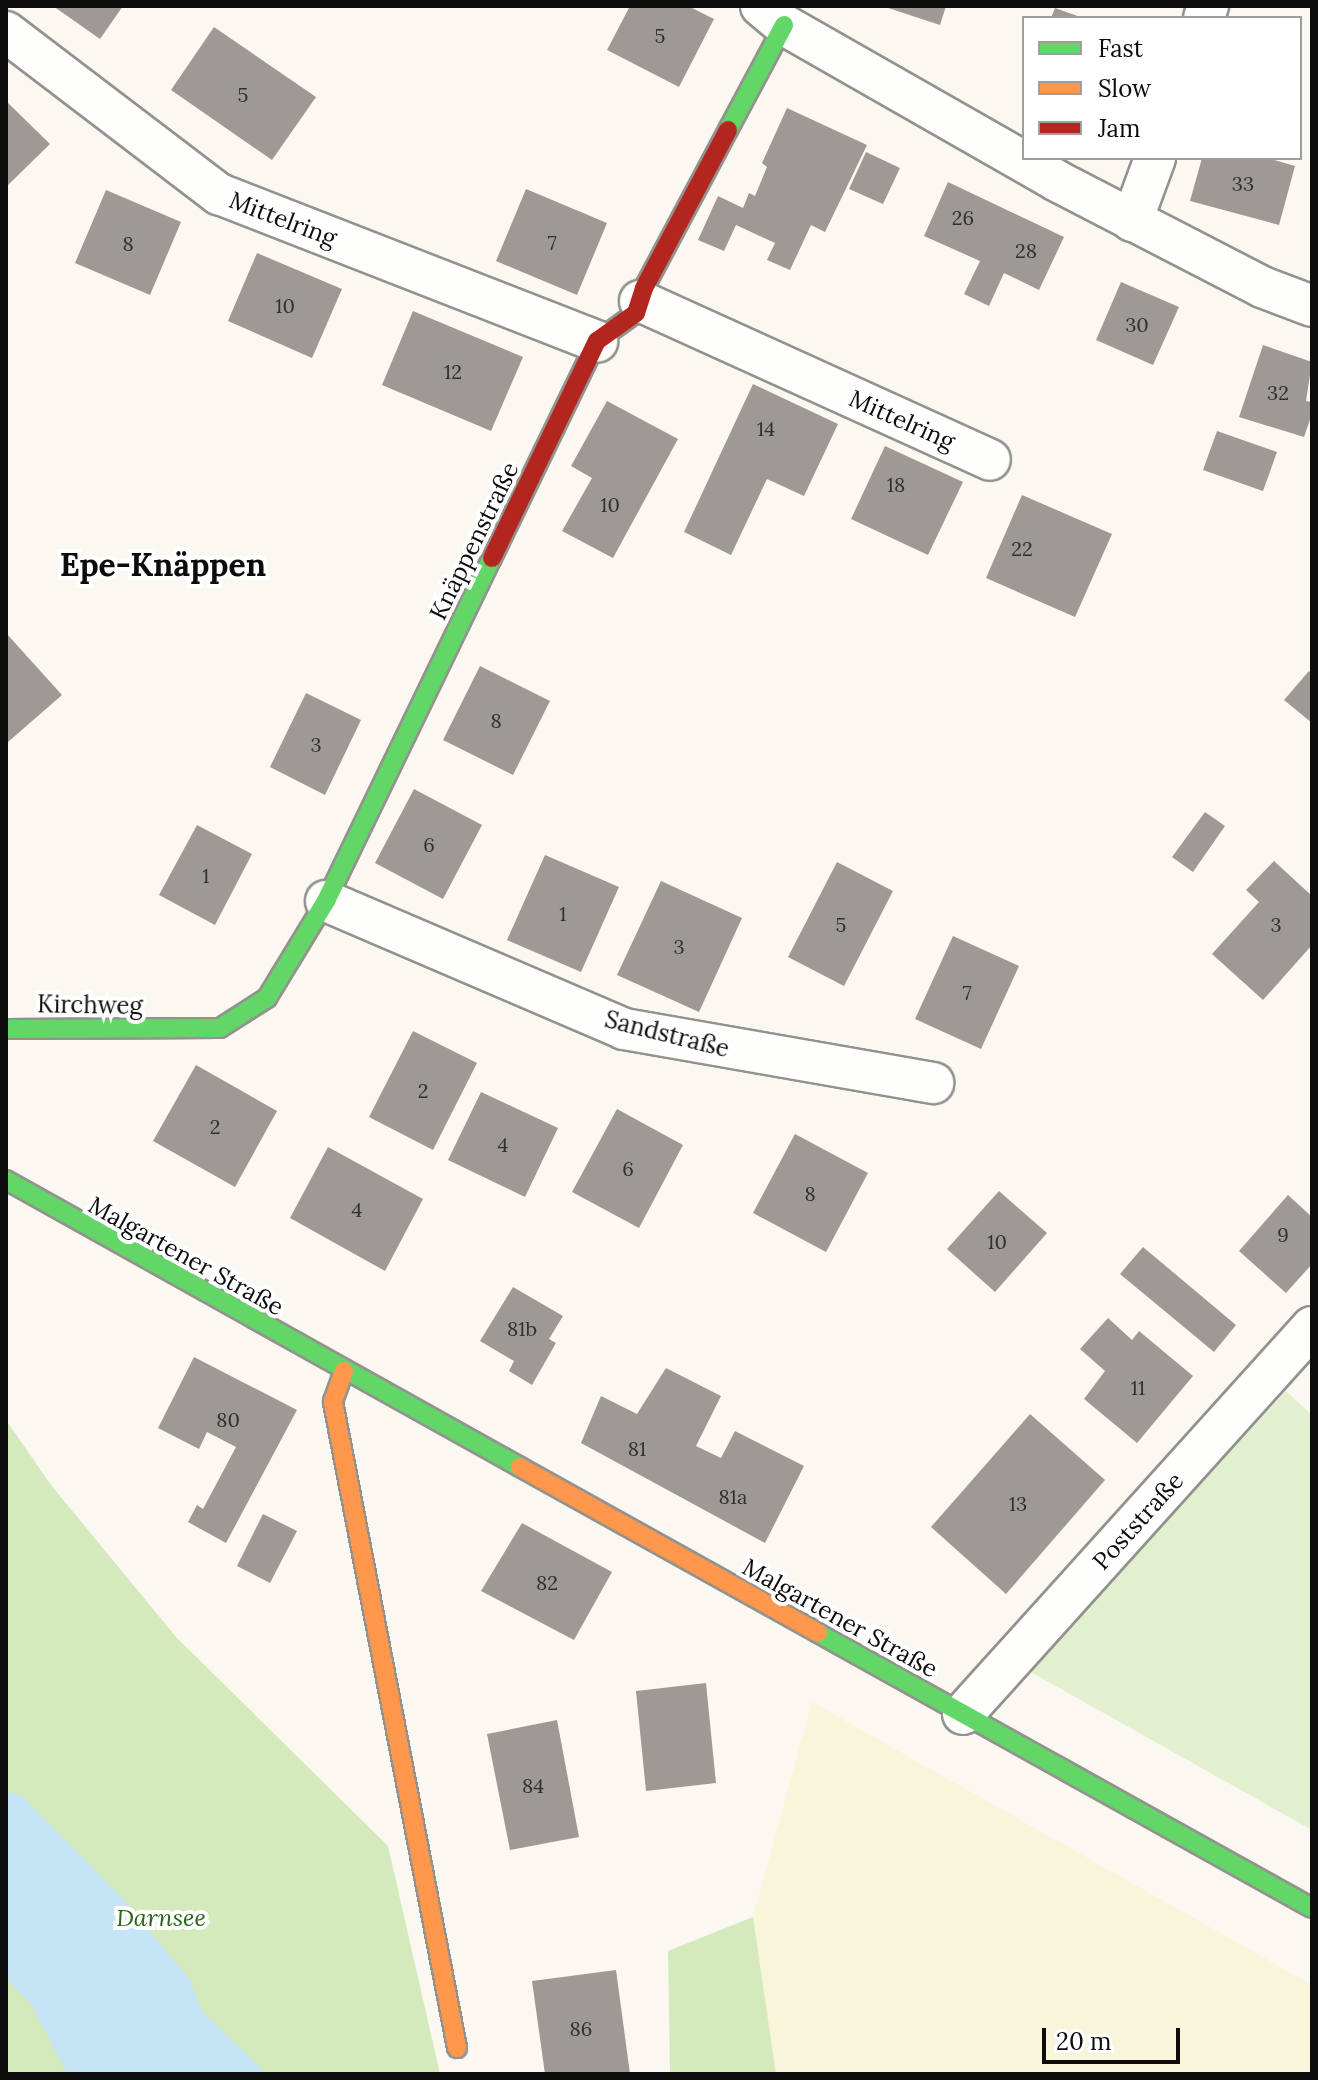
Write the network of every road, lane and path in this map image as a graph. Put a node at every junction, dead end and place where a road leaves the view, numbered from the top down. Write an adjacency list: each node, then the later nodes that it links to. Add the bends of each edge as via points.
1 (772, 15): 3 (street); 7 (street, Knäppenstraße)
2 (6, 32): 9 (street, Mittelring, via 219,194)
3 (1022, 158)
4 (1025, 160): 6 (street)
5 (1154, 160): 6 (street)
6 (1132, 221): 8 (street)
7 (640, 301): 9 (street, Knäppenstraße, via 636,313); 10 (street, Mittelring)
8 (1312, 306)
9 (597, 341): 11 (street, Knäppenstraße)
10 (990, 460)
11 (326, 901): 13 (street, Knäppenstraße, via 267,998 220,1028); 14 (street, Sandstraße, via 624,1029)
12 (6, 1029): 13 (street, Kirchweg)
13 (172, 1031)
14 (933, 1083)
15 (6, 1180): 17 (street, Malgartener Straße)
16 (1312, 1327): 18 (street, Poststraße)
17 (344, 1371): 18 (street, Malgartener Straße); 20 (street, via 333,1402)
18 (963, 1714): 19 (street, Malgartener Straße)
19 (1312, 1908)
20 (457, 2048)

